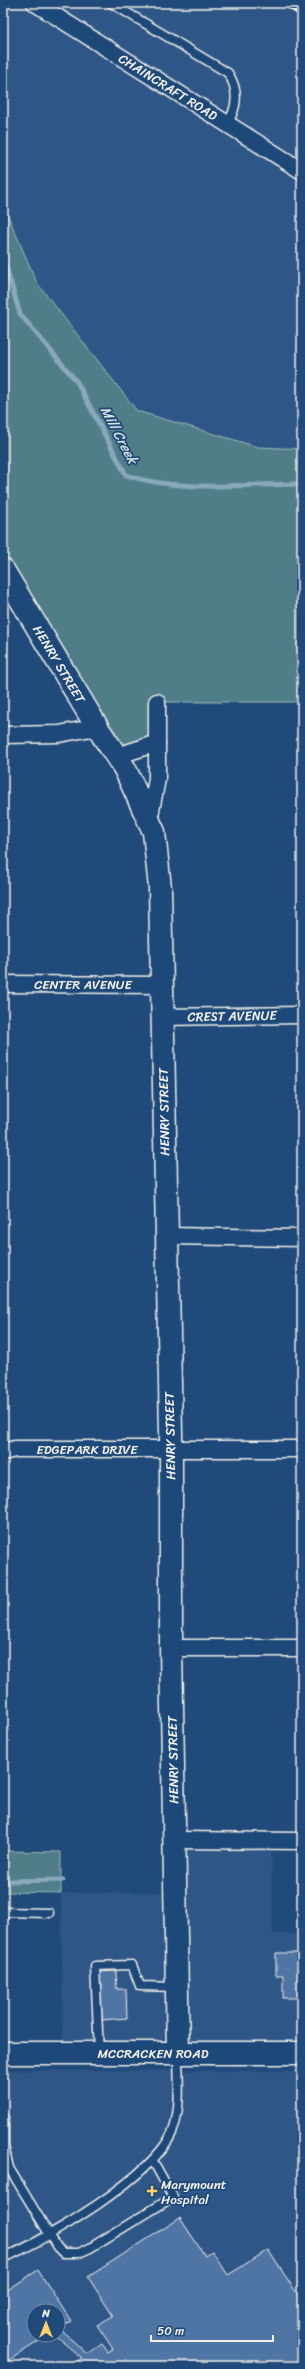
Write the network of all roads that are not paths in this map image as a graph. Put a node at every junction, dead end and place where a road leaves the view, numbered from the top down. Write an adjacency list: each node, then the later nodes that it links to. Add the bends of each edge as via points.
1 (35, 3): 3 (street, CHAINCRAFT ROAD)
2 (111, 3): 3 (lane, via 228,73 234,82 236,104)
3 (227, 124): 4 (street, CHAINCRAFT ROAD)
4 (302, 171)
5 (3, 570): 7 (street, HENRY STREET)
6 (157, 702): 9 (street, HENRY STREET)
7 (98, 727): 8 (street, via 59,734); 10 (street, HENRY STREET)
8 (3, 735)
9 (157, 743): 10 (street); 11 (street, HENRY STREET, via 157,779)
10 (117, 756): 11 (street, HENRY STREET)
11 (149, 821): 13 (street, HENRY STREET, via 154,832 160,888)
12 (3, 984): 13 (street, CENTER AVENUE)
13 (162, 985): 15 (street, HENRY STREET)
14 (302, 1015): 15 (street, CREST AVENUE)
15 (162, 1017): 16 (street, HENRY STREET)
16 (167, 1236): 17 (street); 19 (street, HENRY STREET)
17 (302, 1238)
18 (302, 1449): 19 (street, EDGEPARK DRIVE)
19 (171, 1450): 20 (street, EDGEPARK DRIVE, via 15,1449); 21 (street, HENRY STREET)
20 (3, 1452)
21 (171, 1648): 22 (street); 23 (street, HENRY STREET)
22 (302, 1648)
23 (174, 1840): 24 (street); 27 (street, HENRY STREET)
24 (302, 1841)
25 (3, 1912): 26 (lane)
26 (49, 1913)
27 (177, 1987): 29 (lane, via 140,1986 132,1965 95,1966); 30 (street, HENRY STREET)
28 (3, 2053): 29 (street, MCCRACKEN ROAD)
29 (99, 2053): 30 (street, MCCRACKEN ROAD)
30 (178, 2053): 31 (street, MCCRACKEN ROAD); 33 (lane, via 176,2119 172,2133)
31 (302, 2053)
32 (4, 2118): 34 (lane, via 4,2146 10,2168)
33 (153, 2161): 34 (lane, via 138,2175); 34 (lane, via 173,2197 79,2253 64,2253)
34 (50, 2235): 35 (lane)
35 (3, 2258)

